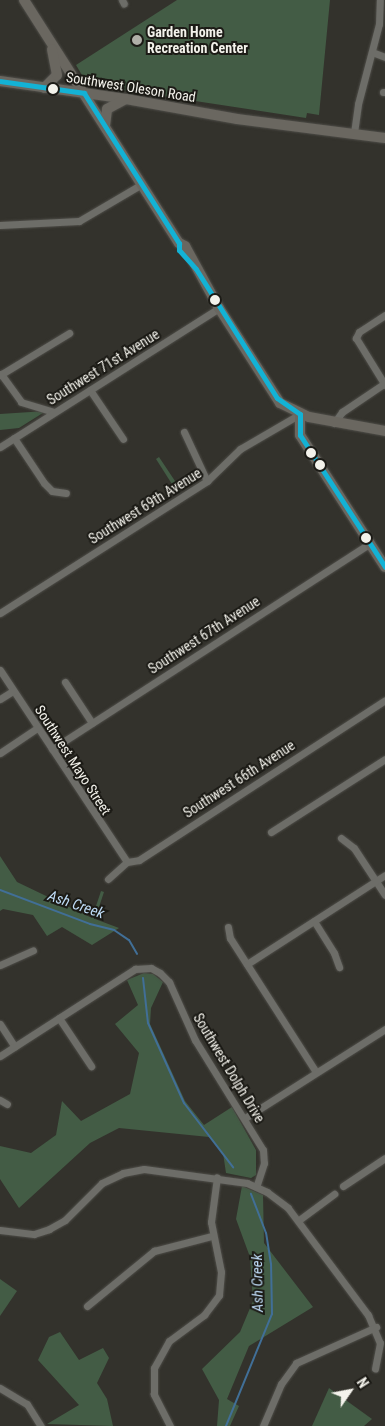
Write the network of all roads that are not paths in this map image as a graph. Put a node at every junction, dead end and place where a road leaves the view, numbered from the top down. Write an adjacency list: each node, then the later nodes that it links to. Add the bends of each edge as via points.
1 (24, 0): 3 (main road)
2 (380, 0): 4 (street, via 379,24)
3 (50, 40): 7 (main road, via 58,71 56,78); 8 (main road)
4 (372, 52): 5 (street); 11 (street)
5 (385, 57)
6 (0, 81): 7 (main road, Southwest Oleson Road)
7 (44, 88): 8 (main road, Southwest Oleson Road)
8 (84, 93): 9 (main road, Southwest Oleson Road); 10 (main road)
9 (126, 99): 10 (main road, via 107,109); 11 (main road, Southwest Oleson Road, via 229,115 234,112)
10 (105, 126): 13 (main road)
11 (354, 133): 12 (main road, Southwest Oleson Road)
12 (385, 138)
13 (142, 184): 14 (street, via 79,221); 15 (main road, via 179,243 182,255 196,269)
14 (0, 224)
15 (219, 308): 20 (street, Southwest 71st Avenue); 22 (main road, via 277,398 288,409)
16 (385, 315): 19 (street, via 356,336 358,346)
17 (69, 333): 18 (street)
18 (1, 374): 21 (street, via 21,402)
19 (385, 384): 23 (street, via 342,412)
20 (90, 390): 21 (street, Southwest 71st Avenue); 27 (street)
21 (54, 412): 26 (street, Southwest 71st Avenue)
22 (300, 414): 23 (main road); 29 (street, Southwest 69th Avenue, via 240,449); 31 (main road, via 300,434)
23 (334, 423): 24 (main road)
24 (385, 431)
25 (184, 432): 29 (street)
26 (14, 438): 28 (street, Southwest 71st Avenue); 30 (street, via 44,483 52,491)
27 (123, 439)
28 (0, 447)
29 (208, 481): 33 (street, Southwest 69th Avenue)
30 (66, 493)
31 (370, 543): 32 (main road); 39 (street, Southwest 67th Avenue)
32 (384, 564)
33 (0, 613)
34 (0, 670): 36 (street, Southwest Mayo Street)
35 (65, 682): 39 (street)
36 (13, 691): 37 (street); 40 (street, Southwest Mayo Street)
37 (0, 699)
38 (385, 700): 46 (street, Southwest 66th Avenue, via 139,860)
39 (92, 722): 41 (street, Southwest 67th Avenue)
40 (37, 728): 41 (street, Southwest Mayo Street); 42 (street)
41 (52, 749): 46 (street, Southwest Mayo Street)
42 (0, 753)
43 (385, 759): 44 (street)
44 (271, 832)
45 (341, 838): 49 (street, via 354,848)
46 (127, 862): 48 (street, Southwest 66th Avenue)
47 (385, 875): 49 (street)
48 (108, 879)
49 (376, 881): 50 (street); 51 (street)
50 (385, 895)
51 (314, 921): 54 (street); 56 (street)
52 (228, 927): 54 (street, via 230,938)
53 (33, 950): 55 (street)
54 (247, 964): 63 (street)
55 (0, 965)
56 (339, 967)
57 (59, 1018): 60 (street, Southwest Dolph Drive); 62 (street); 66 (street, Southwest Dolph Drive, via 135,969 151,968 160,972 169,982 195,1040)
58 (0, 1024): 60 (street)
59 (385, 1029): 63 (street)
60 (14, 1046): 61 (street, Southwest Dolph Drive)
61 (0, 1056)
62 (91, 1066)
63 (316, 1072): 66 (street)
64 (0, 1100): 65 (street)
65 (7, 1104)
66 (245, 1118): 70 (street, Southwest Dolph Drive, via 264,1156)
67 (385, 1158): 69 (street)
68 (217, 1177): 70 (street); 73 (street, via 153,1169 123,1173 96,1187 65,1220 49,1229 34,1234); 74 (street)
69 (343, 1186)
70 (256, 1187): 72 (street, via 279,1201)
71 (334, 1194): 72 (street)
72 (298, 1220): 76 (street)
73 (0, 1230)
74 (212, 1236): 75 (street, via 154,1251); 80 (street, via 221,1272 219,1295 204,1315 169,1341 154,1368 154,1394)
75 (87, 1306)
76 (376, 1327): 77 (street, via 380,1343); 81 (street, via 296,1363 280,1384)
77 (375, 1369)
78 (0, 1388): 79 (street, via 20,1398)
79 (42, 1426)
80 (170, 1426)
81 (263, 1426)

